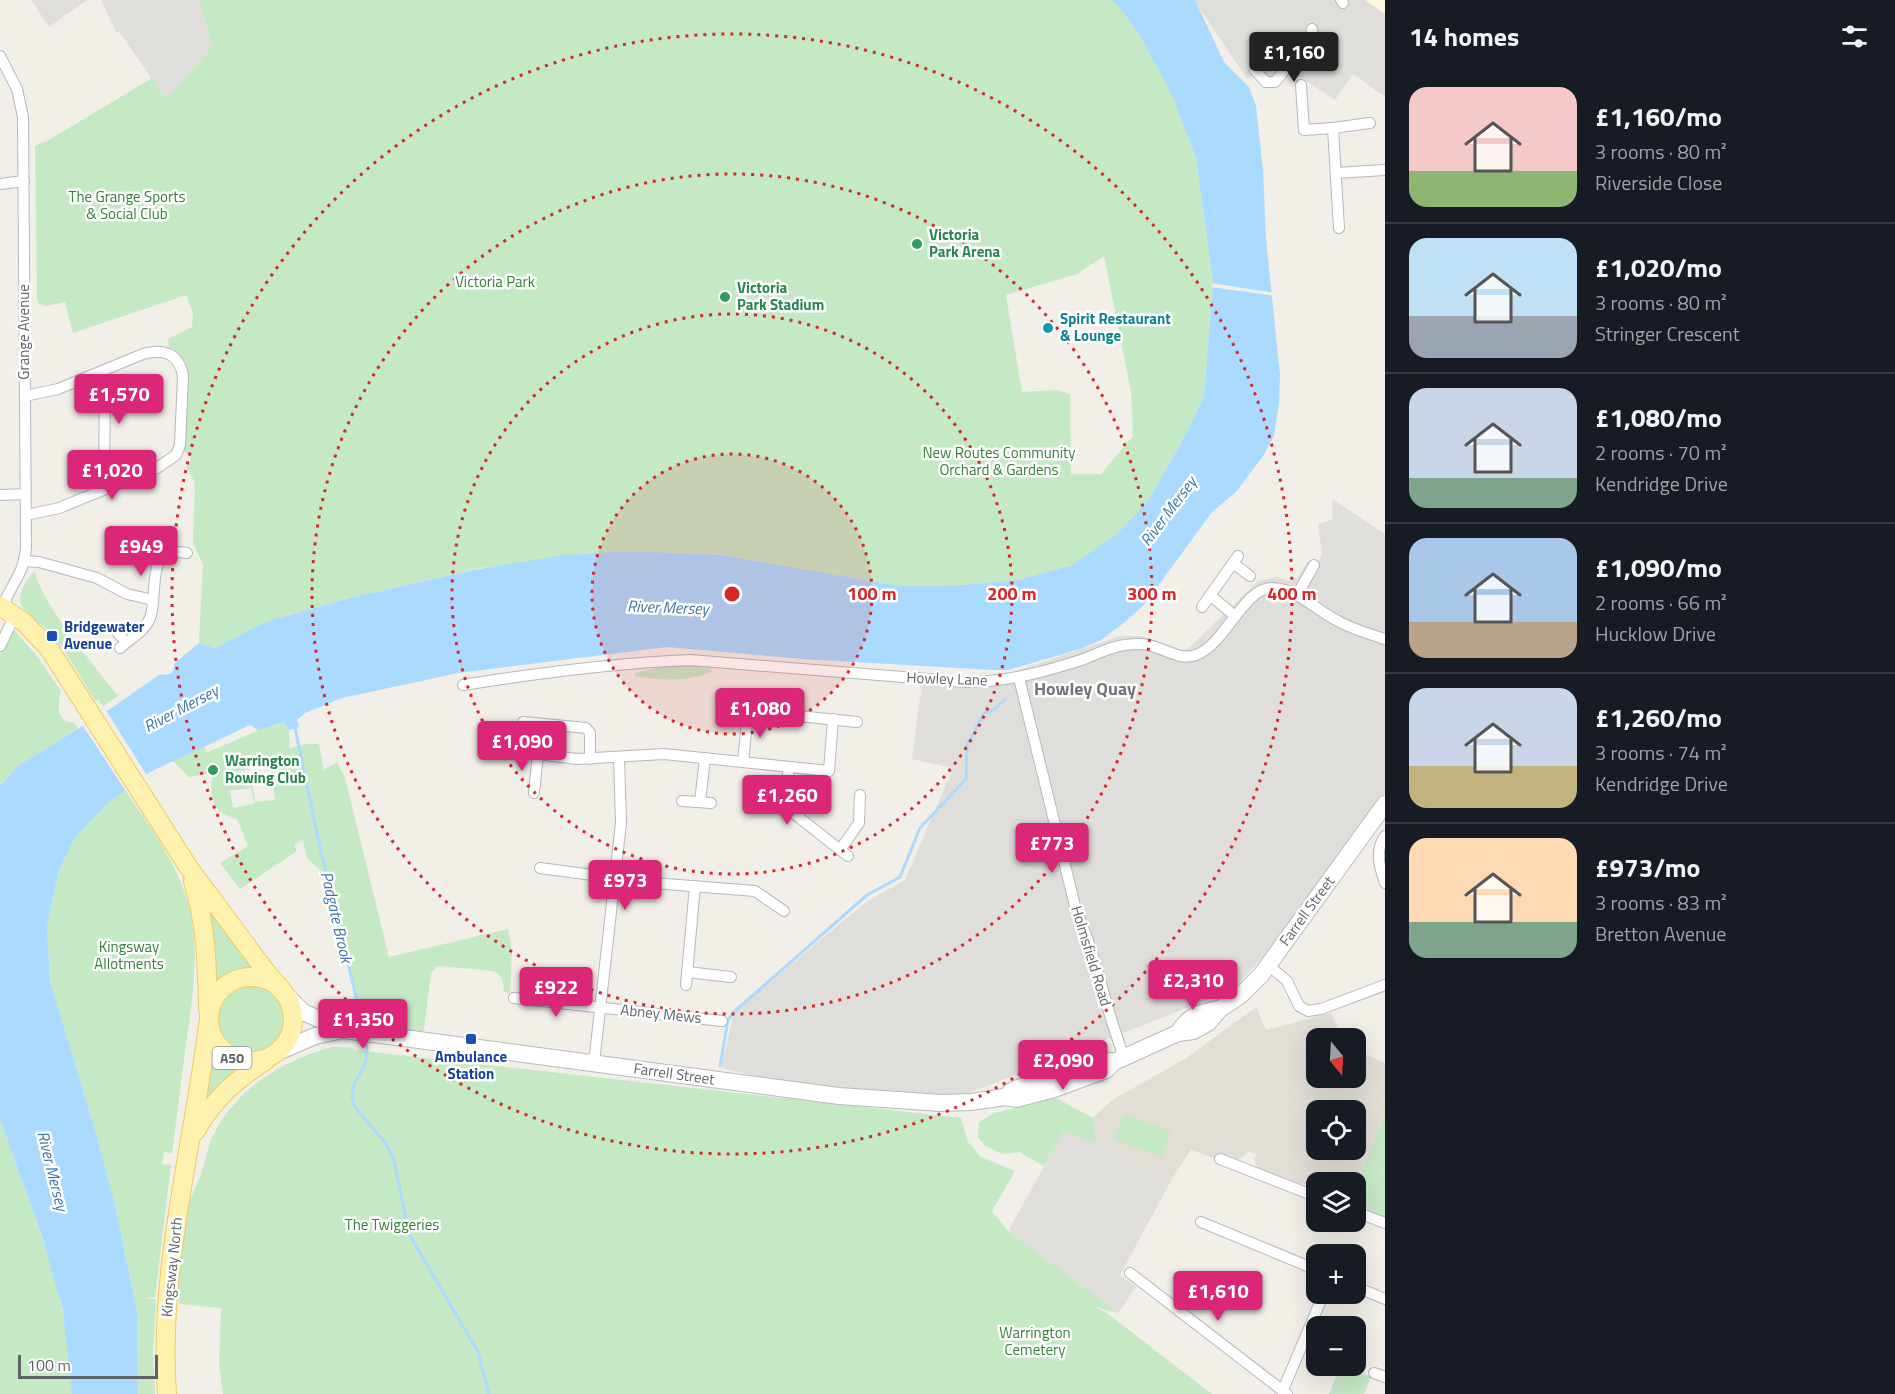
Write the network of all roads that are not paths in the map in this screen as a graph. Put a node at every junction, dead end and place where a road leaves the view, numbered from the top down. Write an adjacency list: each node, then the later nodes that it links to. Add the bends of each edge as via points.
1 (1312, 29): 3 (street, via 1311,38 1275,82 1266,82)
2 (0, 56): 9 (street, Grange Avenue, via 22,109)
3 (1255, 70)
4 (1301, 85): 6 (street, via 1304,130)
5 (1370, 123): 6 (street)
6 (1333, 128): 8 (street)
7 (1385, 170): 8 (street)
8 (1336, 173): 11 (street)
9 (24, 181): 10 (street); 13 (street, Grange Avenue)
10 (0, 184)
11 (1339, 228)
12 (102, 371): 13 (street, via 51,392); 14 (street); 14 (street, via 142,354 161,351 178,362 183,376 180,445 176,455 157,468)
13 (25, 396): 15 (street, Grange Avenue)
14 (106, 488): 17 (street, via 59,508)
15 (26, 494): 16 (street); 17 (street, Grange Avenue)
16 (0, 495)
17 (26, 515): 21 (street, Grange Avenue)
18 (157, 533): 19 (street)
19 (167, 553): 20 (street); 26 (street, via 158,563)
20 (187, 553)
21 (24, 561): 26 (street, via 96,578 127,594); 28 (street, Grange Avenue, via 19,578 8,591)
22 (1314, 565): 25 (street)
23 (1250, 576): 24 (street, via 1236,560)
24 (1210, 595): 27 (street); 29 (street)
25 (1297, 595): 29 (street, Howley Lane, via 1265,588); 31 (street, Howley Lane, via 1337,621)
26 (153, 600): 30 (street, via 148,622 123,645)
27 (1202, 607)
28 (6, 610): 32 (street, Grange Avenue); 52 (main road, Kingsway North / A50, via 42,640)
29 (1235, 616): 33 (street, Howley Lane, via 1215,643 1194,656 1135,644)
30 (117, 632)
31 (1385, 639)
32 (0, 646)
33 (1019, 678): 34 (street, Howley Lane, via 966,682 690,660 554,671); 70 (street, Holmsfield Road, via 1075,906 1092,952)
34 (463, 685)
35 (748, 712): 45 (street)
36 (789, 715): 37 (street)
37 (833, 719): 39 (street); 46 (street, via 829,771)
38 (523, 722): 44 (street, via 586,728 590,733)
39 (857, 722)
40 (487, 737): 41 (street)
41 (538, 754): 44 (street); 47 (street)
42 (619, 757): 43 (street, via 664,754); 44 (street); 54 (street, via 621,823)
43 (705, 758): 45 (street); 49 (street, via 705,803)
44 (590, 759)
45 (743, 762): 46 (street)
46 (789, 767): 48 (street, via 785,798 792,812 844,853 859,823)
47 (534, 793)
48 (860, 795)
49 (682, 801)
50 (1385, 804): 58 (street, Farrell Street)
51 (1385, 836): 55 (street, via 1379,862)
52 (189, 868): 63 (main road, Kingsway North / A50); 66 (main road, Kingsway North / A50, via 205,931)
53 (540, 868): 54 (street)
54 (615, 878): 56 (street); 65 (street)
55 (1385, 883)
56 (695, 886): 57 (street, via 755,891); 59 (street)
57 (784, 911)
58 (1268, 966): 62 (street, via 1287,981 1299,1005 1308,1011); 70 (street, Farrell Street, via 1208,1023)
59 (687, 972): 60 (street); 61 (street)
60 (731, 977)
61 (686, 985)
62 (1385, 985)
63 (284, 992): 66 (main road, A50, via 269,981 243,977 219,991); 68 (street, Farrell Street, via 303,1012); 69 (main road, A50, via 294,1020 286,1043)
64 (514, 998): 65 (street, Abney Mews)
65 (601, 1007): 67 (street, Abney Mews); 71 (street)
66 (208, 1021): 69 (main road, A50, via 216,1044 231,1057 250,1062); 72 (main road, Kingsway North / A50)
67 (722, 1021)
68 (347, 1031): 69 (street, Farrell Street, via 315,1036); 71 (street, Farrell Street)
69 (274, 1055): 72 (main road, Kingsway North / A50, via 219,1097)
70 (1119, 1060): 71 (street, Farrell Street, via 1101,1060 1015,1089 1005,1097 941,1103 784,1090)
71 (594, 1064)
72 (190, 1141): 86 (main road, Kingsway North / A50, via 168,1290)
73 (1250, 1157): 75 (street)
74 (1220, 1159): 75 (street)
75 (1243, 1168): 76 (street)
76 (1306, 1193)
77 (1366, 1216): 79 (street)
78 (1202, 1222): 80 (street)
79 (1385, 1223)
80 (1306, 1265)
81 (1130, 1273): 85 (street)
82 (1366, 1291): 83 (street)
83 (1385, 1299)
84 (1320, 1304): 85 (street)
85 (1285, 1392)
86 (167, 1394)

